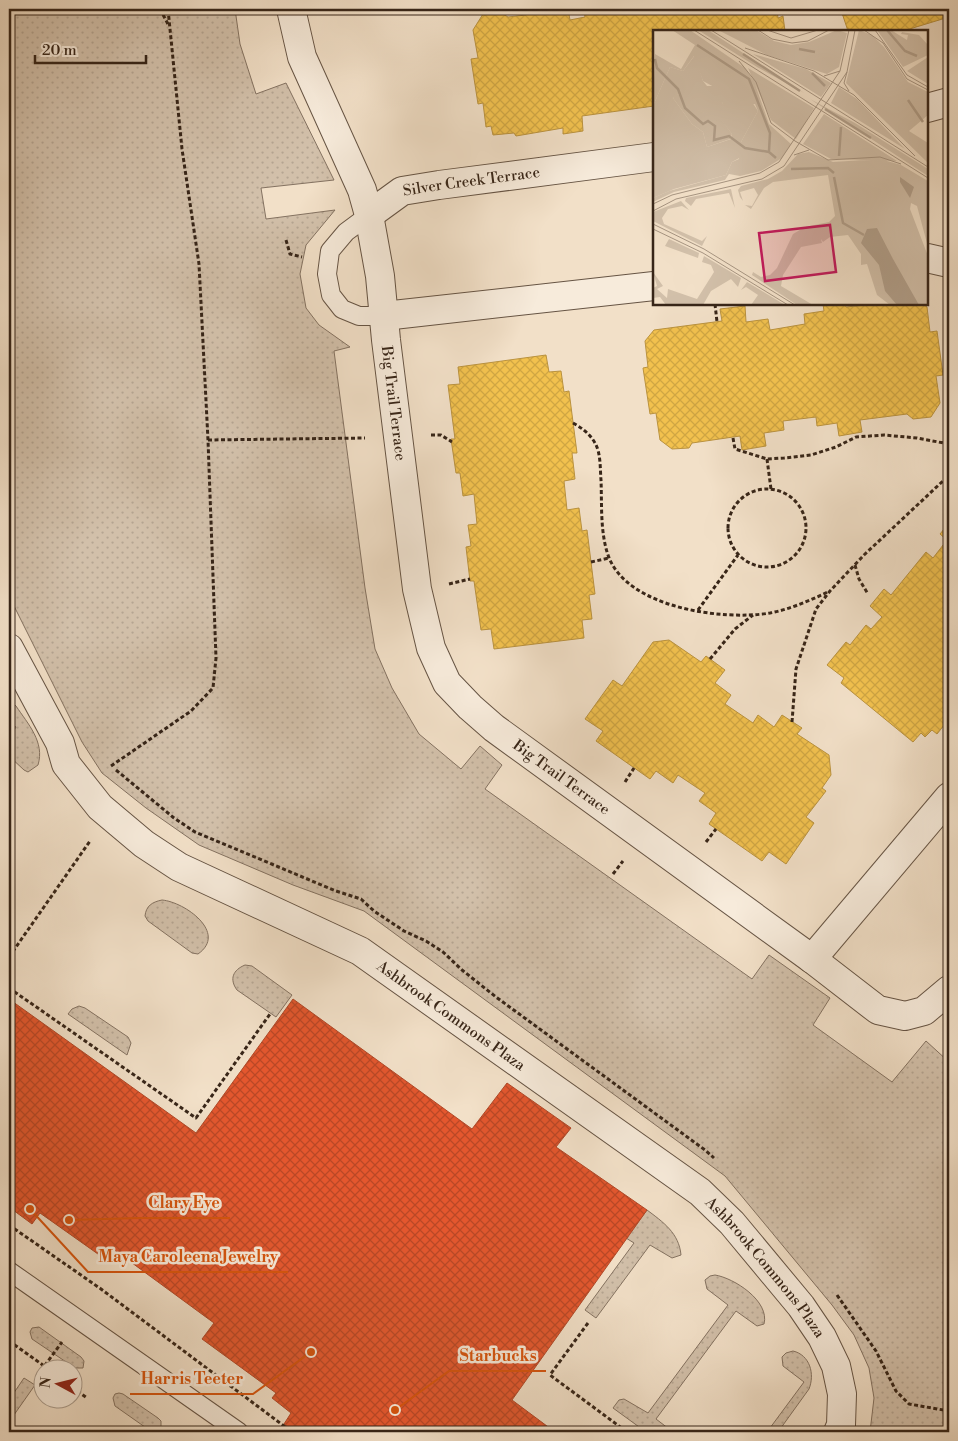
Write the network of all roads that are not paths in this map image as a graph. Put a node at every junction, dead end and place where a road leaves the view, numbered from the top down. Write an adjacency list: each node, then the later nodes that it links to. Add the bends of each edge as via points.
1 (291, 9): 5 (street, via 302,57 362,190)
2 (949, 102): 3 (street)
3 (928, 108)
4 (653, 157): 5 (street, Silver Creek Terrace, via 402,191)
5 (368, 215): 9 (street, Big Trail Terrace); 9 (lane, via 346,232 330,251 327,274 331,295 342,309 359,316)
6 (928, 258): 7 (street)
7 (949, 264)
8 (653, 286): 9 (street)
9 (384, 316): 12 (street, Big Trail Terrace, via 417,588 431,648 447,684 494,728)
10 (9, 648): 16 (street, Ashbrook Commons Plaza, via 60,743 66,764 100,807 144,844 179,867 360,950 700,1192 732,1223 801,1306 822,1337 836,1366 842,1394)
11 (949, 797): 12 (street)
12 (812, 959): 13 (street, Big Trail Terrace, via 878,1010 904,1016 924,1011)
13 (949, 990)
14 (9, 1271): 15 (lane)
15 (238, 1432)
16 (838, 1432)

